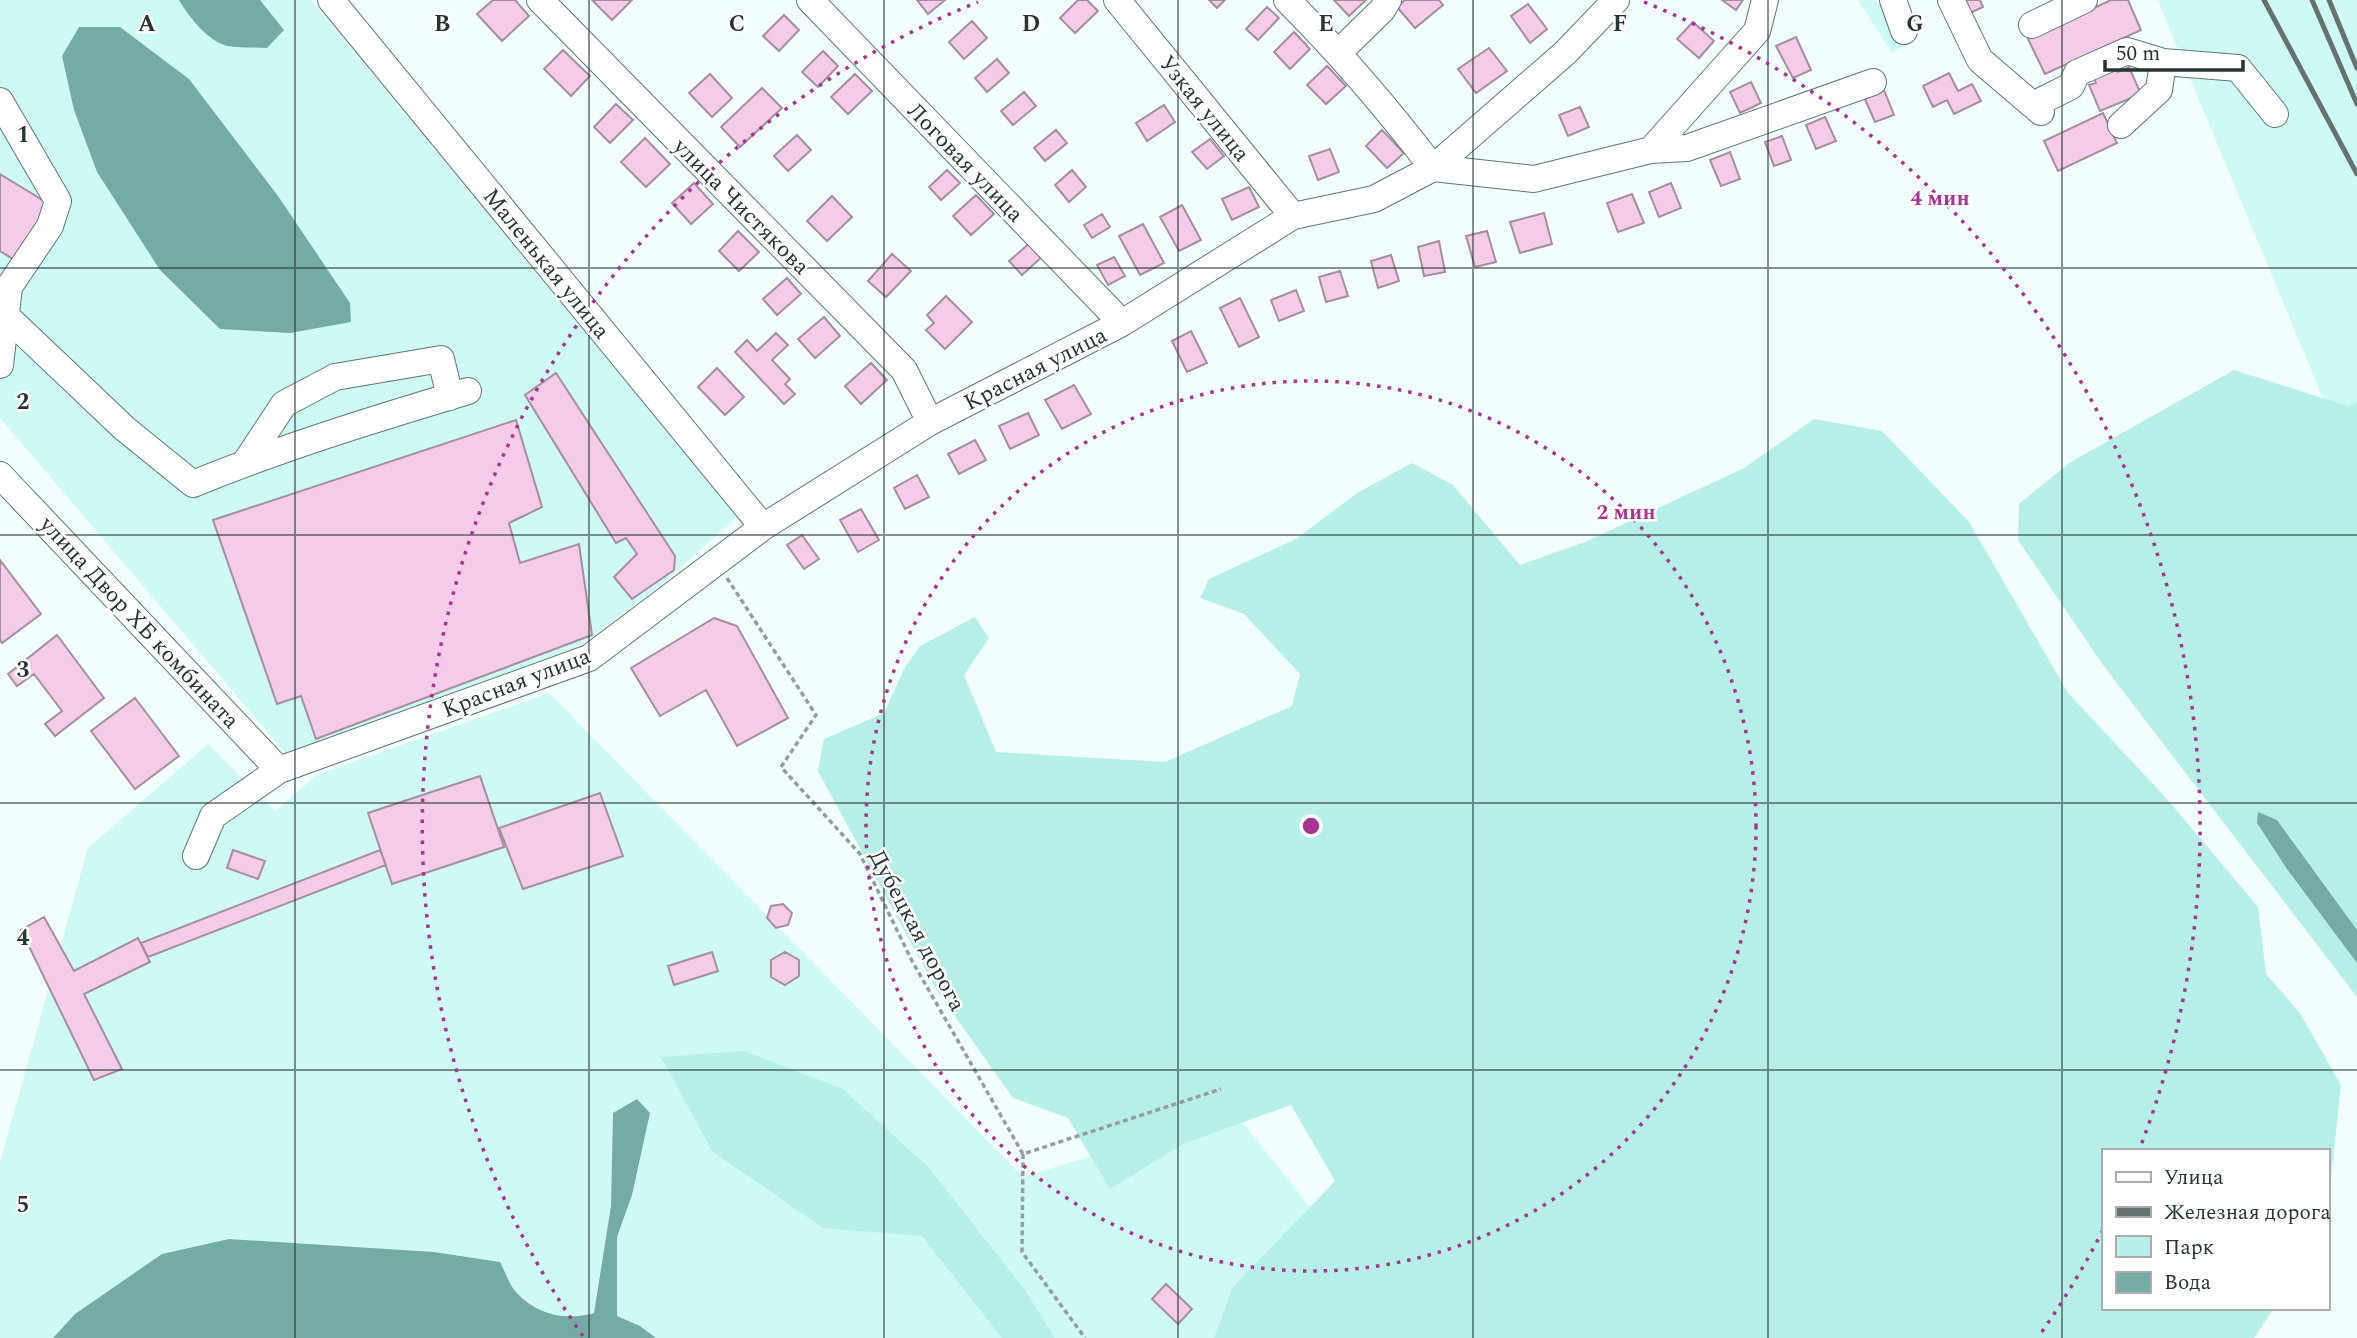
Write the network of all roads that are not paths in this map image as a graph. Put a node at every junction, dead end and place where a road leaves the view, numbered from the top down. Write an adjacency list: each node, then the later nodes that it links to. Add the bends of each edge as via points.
1 (331, 0): 29 (street, Маленькая улица)
2 (540, 0): 26 (street, улица Чистякова, via 904,370)
3 (810, 0): 24 (street, Логовая улица)
4 (1117, 0): 22 (street, Узкая улица)
5 (1287, 0): 14 (street)
6 (1388, 0): 14 (street)
7 (1616, 0): 21 (street, Красная улица, via 1565,53)
8 (1765, 0): 20 (street, via 1757,31)
9 (1893, 0): 13 (street)
10 (1951, 0): 15 (street, via 1980,60 2037,109 2071,86 2077,73 2127,51)
11 (2084, 0): 12 (street)
12 (2032, 25)
13 (1904, 31)
14 (1339, 52): 21 (street)
15 (2163, 62): 18 (street, via 2238,68); 19 (street, via 2159,90)
16 (1873, 82): 20 (street, via 1686,148)
17 (0, 101): 23 (street, via 58,201 50,226 9,287)
18 (2275, 114)
19 (2121, 125)
20 (1651, 150): 21 (street, via 1534,179)
21 (1433, 168): 22 (street, Красная улица, via 1374,199)
22 (1293, 216): 24 (street, Красная улица)
23 (6, 316): 25 (street); 27 (street, via 124,429 193,484)
24 (1122, 324): 26 (street, Красная улица)
25 (0, 365)
26 (930, 422): 29 (street, Красная улица)
27 (244, 463): 27 (street, via 284,404 335,377 441,359 459,394)
28 (0, 475): 30 (street, улица Двор ХБ комбината)
29 (763, 527): 30 (street, Красная улица, via 589,658)
30 (279, 770): 31 (street, Красная улица, via 214,816)
31 (196, 856)

